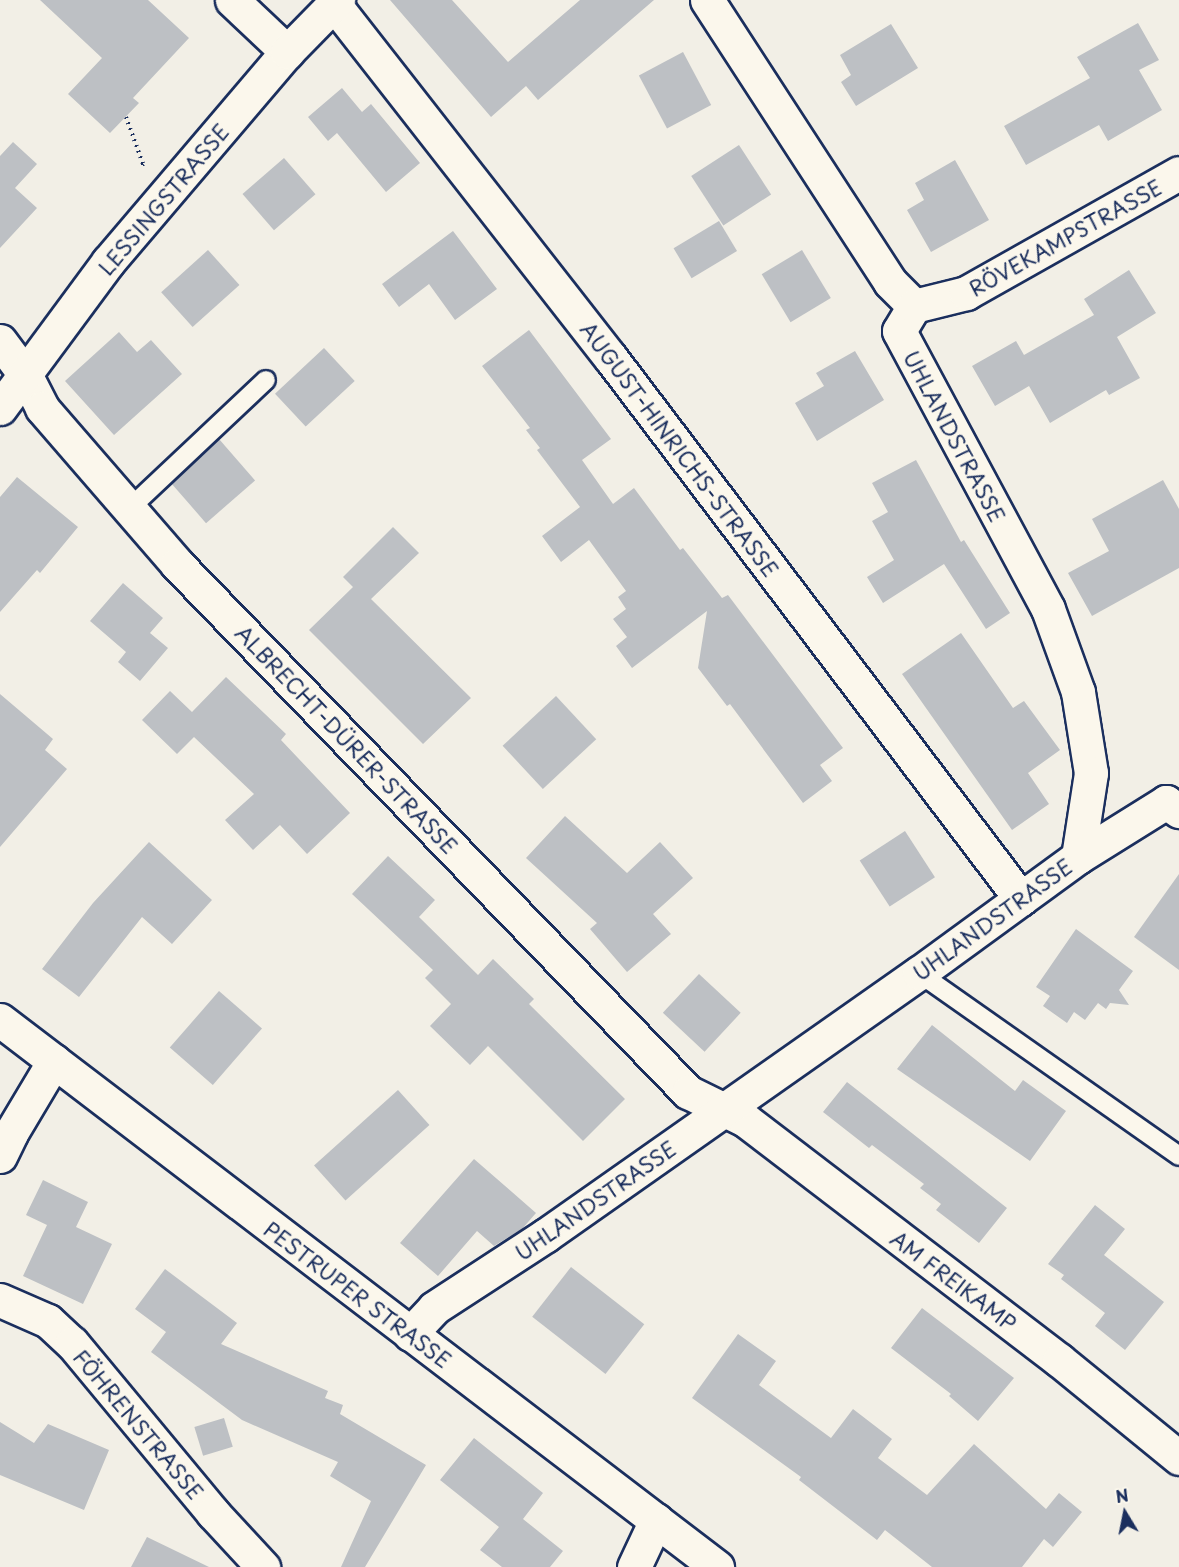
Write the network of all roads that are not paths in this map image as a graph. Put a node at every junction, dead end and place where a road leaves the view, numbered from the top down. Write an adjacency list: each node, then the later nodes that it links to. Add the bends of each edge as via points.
1 (232, 0): 4 (street)
2 (707, 0): 6 (street, via 890,282)
3 (336, 2): 4 (street, LESSINGSTRASSE); 14 (street, AUGUST-HINRICHS-STRASSE)
4 (287, 52): 8 (street, LESSINGSTRASSE, via 108,262)
5 (1179, 173): 6 (street, RÖVEKAMPSTRASSE, via 966,293)
6 (914, 306): 13 (street, UHLANDSTRASSE, via 899,331 1048,609 1078,692 1091,773)
7 (0, 341): 8 (street, ALBRECHT-DÜRER-STRASSE)
8 (26, 376): 10 (street, LESSINGSTRASSE); 11 (street, ALBRECHT-DÜRER-STRASSE, via 42,408)
9 (266, 380): 11 (lane)
10 (0, 408)
11 (129, 509): 18 (street, ALBRECHT-DÜRER-STRASSE, via 177,564 688,1092)
12 (1179, 811): 13 (street, via 1166,802)
13 (1078, 857): 14 (street, UHLANDSTRASSE)
14 (1020, 898): 15 (street, UHLANDSTRASSE)
15 (919, 973): 18 (street, UHLANDSTRASSE); 20 (lane)
16 (0, 1020): 17 (street, PESTRUPER STRASSE)
17 (54, 1061): 19 (street); 22 (street, PESTRUPER STRASSE)
18 (723, 1110): 22 (street, UHLANDSTRASSE, via 546,1235 434,1308); 23 (street, AM FREIKAMP, via 745,1120 1012,1324)
19 (0, 1156)
20 (1179, 1156)
21 (0, 1300): 25 (street, FÖHRENSTRASSE, via 48,1321 72,1343 213,1513)
22 (410, 1334): 24 (street, PESTRUPER STRASSE)
23 (1179, 1458)
24 (656, 1520): 26 (street); 27 (street, PESTRUPER STRASSE)
25 (263, 1567)
26 (634, 1567)
27 (717, 1567)

